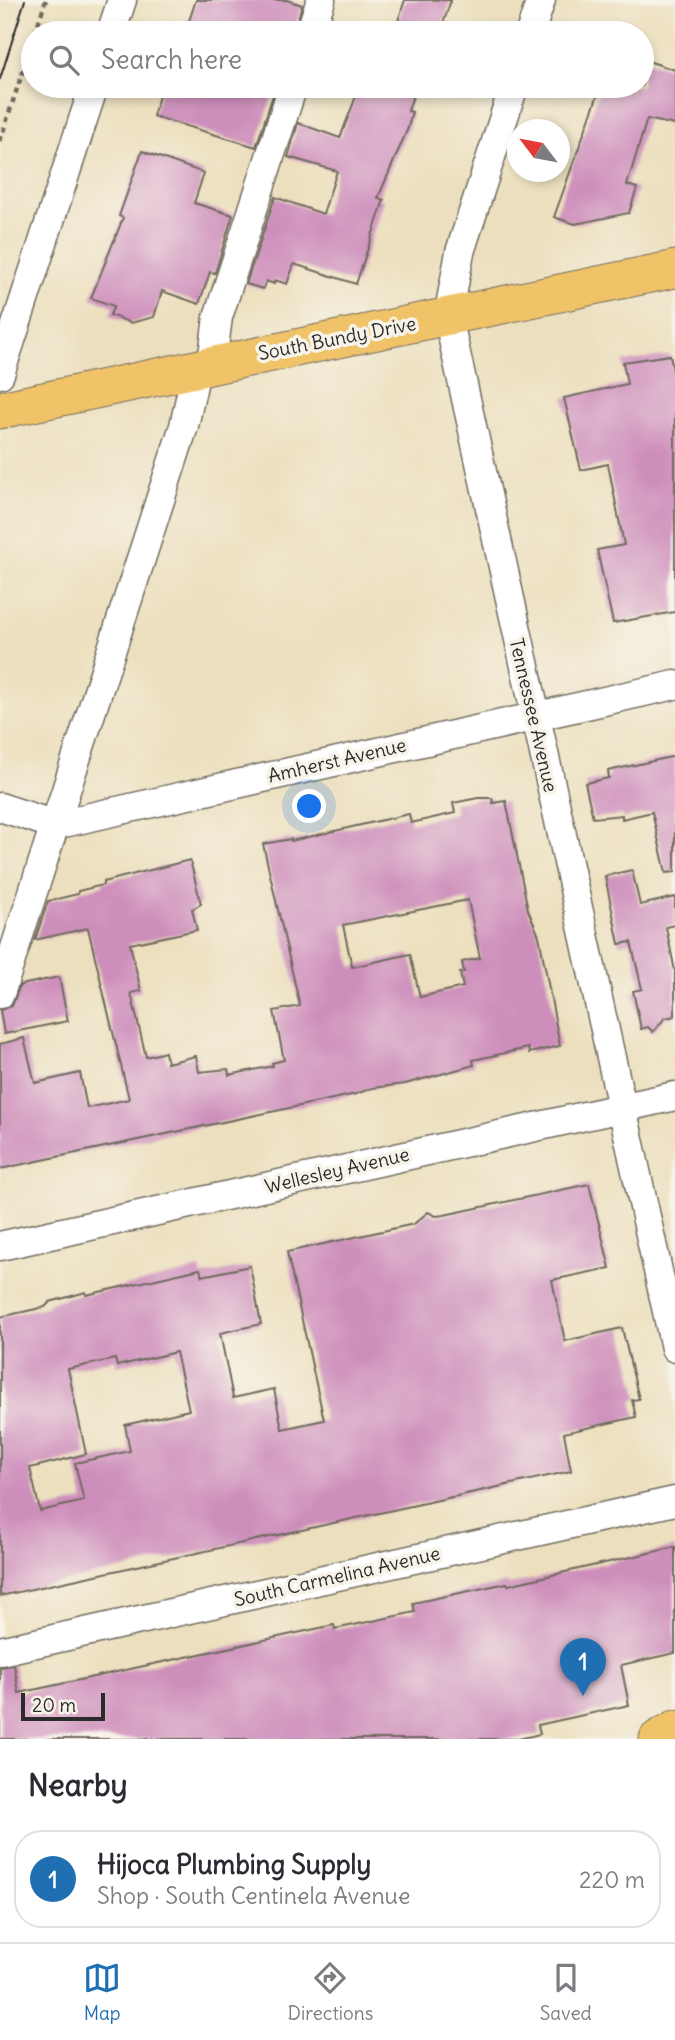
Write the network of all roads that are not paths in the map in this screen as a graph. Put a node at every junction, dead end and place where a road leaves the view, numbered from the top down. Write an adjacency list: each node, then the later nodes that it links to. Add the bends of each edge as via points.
1 (122, 0): 4 (street)
2 (321, 0): 5 (street)
3 (541, 0): 6 (street)
4 (115, 21)
5 (314, 21)
6 (534, 21)
7 (90, 98): 13 (street)
8 (289, 98): 12 (street)
9 (510, 98): 11 (street, Tennessee Avenue, via 460,252)
10 (675, 269): 11 (main road, South Bundy Drive)
11 (448, 317): 12 (main road, South Bundy Drive); 16 (street, Tennessee Avenue)
12 (205, 364): 14 (main road, South Bundy Drive); 18 (street)
13 (0, 374)
14 (0, 410)
15 (675, 685): 16 (street, Amherst Avenue)
16 (534, 715): 18 (street, Amherst Avenue); 21 (street, Tennessee Avenue)
17 (0, 807): 18 (street)
18 (55, 825): 19 (street)
19 (0, 994)
20 (675, 1096): 21 (street, Wellesley Avenue)
21 (622, 1107): 22 (street, Wellesley Avenue); 23 (street, Tennessee Avenue)
22 (0, 1246)
23 (675, 1349)
24 (675, 1501): 25 (street, South Carmelina Avenue)
25 (0, 1651)
26 (675, 1729): 27 (main road)
27 (658, 1739)

